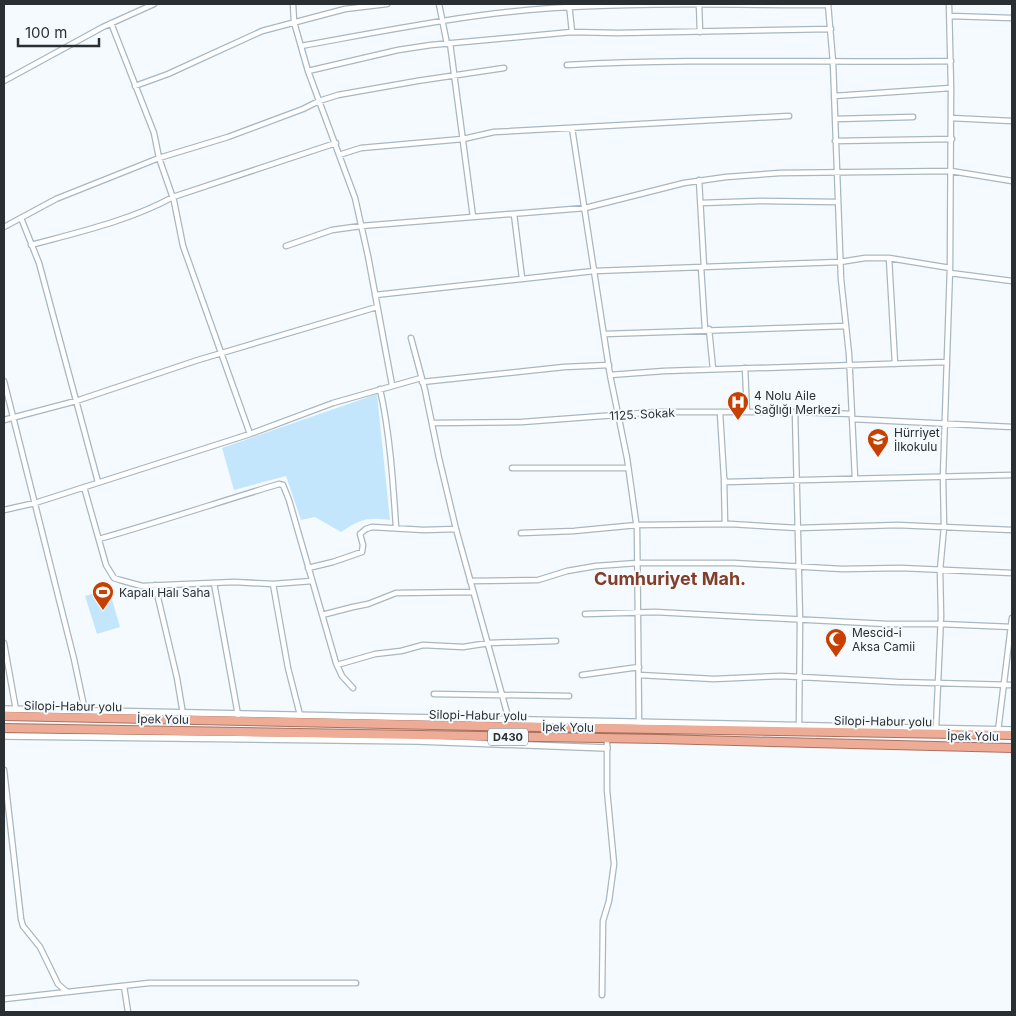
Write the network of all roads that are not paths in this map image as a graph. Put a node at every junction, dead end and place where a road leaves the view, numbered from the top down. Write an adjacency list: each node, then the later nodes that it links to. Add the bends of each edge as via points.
1 (154, 4): 13 (street)
2 (293, 4): 12 (street)
3 (387, 4): 12 (street, via 345,9)
4 (439, 4): 11 (street)
5 (828, 4): 7 (street); 14 (street)
6 (949, 4): 9 (street)
7 (699, 5): 8 (street); 16 (street)
8 (569, 6): 11 (street); 15 (street)
9 (950, 16): 10 (street); 19 (street)
10 (1012, 18)
11 (442, 20): 17 (street); 18 (street)
12 (294, 22): 18 (street); 26 (street, via 262,31)
13 (111, 23): 25 (street); 26 (street)
14 (831, 29): 16 (street); 20 (street)
15 (572, 32): 16 (street); 17 (street)
16 (700, 32)
17 (449, 44): 23 (street, via 398,50); 24 (street)
18 (301, 46): 23 (street)
19 (951, 60): 20 (street); 27 (street)
20 (833, 62): 21 (street, via 666,61); 28 (street)
21 (567, 65)
22 (504, 68): 24 (street)
23 (308, 71): 29 (street)
24 (454, 75): 29 (street); 36 (street)
25 (4, 81)
26 (135, 86): 41 (street, via 154,133)
27 (952, 88): 28 (street); 32 (street)
28 (834, 96): 33 (street)
29 (319, 101): 39 (street); 41 (street)
30 (788, 116): 35 (street)
31 (913, 117): 33 (street)
32 (952, 118): 34 (street); 37 (street)
33 (835, 119): 38 (street)
34 (1012, 121)
35 (572, 128): 36 (street, via 494,132); 49 (street)
36 (463, 139): 40 (street, via 361,148); 51 (street)
37 (952, 139): 38 (street); 42 (street)
38 (835, 141): 43 (street)
39 (336, 143): 40 (street); 46 (street)
40 (339, 154): 53 (street)
41 (159, 158): 46 (street); 52 (street, via 56,199)
42 (951, 171): 43 (street); 45 (street); 61 (street)
43 (837, 172): 44 (street); 47 (street)
44 (699, 180): 48 (street); 49 (street)
45 (1012, 181)
46 (173, 197): 55 (street, via 150,210); 70 (street, via 183,246)
47 (837, 202): 48 (street); 58 (street)
48 (701, 203): 59 (street)
49 (585, 208): 50 (street); 60 (street)
50 (514, 214): 51 (street); 62 (street)
51 (472, 217): 53 (street)
52 (21, 218): 54 (street); 55 (street)
53 (362, 226): 56 (street, via 332,230); 64 (street)
54 (4, 227)
55 (32, 245): 82 (street)
56 (286, 246)
57 (888, 258): 58 (street); 61 (street); 72 (street)
58 (840, 262): 59 (street); 66 (street)
59 (702, 267): 60 (street); 67 (street)
60 (594, 270): 62 (street); 68 (street)
61 (950, 270): 63 (street); 71 (street)
62 (522, 278): 64 (street)
63 (1012, 281)
64 (375, 295): 65 (street)
65 (377, 307): 70 (street); 80 (street)
66 (846, 326): 67 (street); 74 (street)
67 (707, 329): 68 (street); 76 (street)
68 (605, 334): 73 (street)
69 (411, 338): 79 (street)
70 (222, 354): 82 (street); 93 (street)
71 (947, 362): 72 (street); 91 (street)
72 (895, 364): 74 (street)
73 (609, 365): 77 (street); 79 (street)
74 (850, 366): 75 (street); 87 (street)
75 (745, 368): 76 (street); 83 (street)
76 (713, 369): 77 (street)
77 (610, 375): 86 (street)
78 (4, 380): 88 (street)
79 (422, 380): 80 (street); 90 (street)
80 (392, 386): 81 (street)
81 (380, 389): 93 (street); 107 (street, via 393,479)
82 (76, 401): 88 (street); 101 (street)
83 (747, 412): 84 (street, 1125. Sokak); 85 (street, 1125. Sokak)
84 (795, 412): 87 (street, 1125. Sokak); 100 (street)
85 (720, 413): 86 (street, 1125. Sokak); 99 (street)
86 (618, 415): 90 (street, 1125. Sokak, via 522,422); 95 (street)
87 (852, 417): 91 (street, 1125. Sokak); 98 (street)
88 (13, 418): 89 (street); 103 (street)
89 (4, 420)
90 (432, 423): 110 (street)
91 (944, 425): 92 (street, 1125. Sokak); 96 (street)
92 (1012, 428)
93 (250, 434): 101 (street)
94 (512, 468): 95 (street)
95 (628, 468): 106 (street)
96 (943, 476): 97 (street); 98 (street); 108 (street)
97 (1012, 476)
98 (855, 478): 100 (street)
99 (724, 480): 100 (street); 105 (street)
100 (797, 481): 109 (street)
101 (98, 482): 102 (street)
102 (84, 487): 103 (street); 113 (street)
103 (35, 503): 104 (street); 149 (street)
104 (4, 510)
105 (725, 524): 106 (street); 109 (street)
106 (636, 525): 112 (street); 114 (street)
107 (396, 527): 110 (street); 116 (street, via 366,528 360,534 362,552)
108 (944, 527): 109 (street); 111 (street); 117 (street)
109 (798, 528): 115 (street)
110 (456, 529): 120 (street)
111 (1012, 530)
112 (521, 532)
113 (99, 539): 116 (street, via 282,485 285,486); 123 (street, via 114,578 131,584)
114 (637, 563): 115 (street); 120 (street, via 567,570 538,580); 125 (street)
115 (798, 565): 117 (street); 129 (street)
116 (308, 568): 119 (street)
117 (940, 570): 118 (street); 130 (street)
118 (1012, 573)
119 (312, 581): 122 (street); 127 (street)
120 (470, 581): 124 (street)
121 (214, 583): 122 (street); 123 (street); 151 (street)
122 (274, 584): 152 (street, via 288,668)
123 (155, 585): 150 (street)
124 (473, 592): 127 (street, via 396,593 368,604); 134 (street)
125 (639, 611): 126 (street); 129 (street); 136 (street)
126 (585, 614)
127 (322, 615): 135 (street)
128 (1012, 618): 131 (street)
129 (800, 619): 130 (street); 139 (street)
130 (940, 624): 131 (street); 140 (street)
131 (1012, 627): 141 (street)
132 (556, 641): 134 (street)
133 (4, 643): 148 (street)
134 (489, 643): 135 (street, via 463,647 423,645); 145 (street)
135 (337, 665): 143 (street)
136 (639, 668): 137 (street); 138 (street)
137 (582, 675)
138 (639, 675): 139 (street, via 714,679); 155 (street)
139 (799, 677): 140 (street); 156 (street)
140 (937, 682): 141 (street); 158 (street)
141 (1005, 684): 142 (street); 161 (street)
142 (1012, 685)
143 (353, 688)
144 (434, 694): 145 (street)
145 (502, 696): 146 (street); 154 (street)
146 (569, 696)
147 (4, 710): 148 (street)
148 (16, 710): 149 (street)
149 (85, 711): 150 (street)
150 (183, 714): 151 (street)
151 (238, 715): 152 (street)
152 (300, 715): 154 (street)
153 (4, 716): 159 (highway, Silopi-Habur yolu / D430)
154 (509, 720): 155 (street)
155 (639, 722): 156 (street)
156 (799, 725): 158 (street)
157 (4, 728): 164 (highway, İpek Yolu / D430)
158 (936, 728): 161 (street)
159 (715, 730): 161 (highway, Silopi-Habur yolu / D430); 165 (highway)
160 (1012, 730): 161 (street)
161 (998, 732): 162 (highway, Silopi-Habur yolu / D430)
162 (1012, 735)
163 (4, 736): 166 (street, via 418,740)
164 (607, 738): 165 (highway, İpek Yolu / D430); 166 (street)
165 (715, 741): 167 (highway, İpek Yolu / D430)
166 (607, 748): 172 (street, via 607,790 614,864 603,921)
167 (1012, 748)
168 (4, 770): 171 (street, via 23,926 40,948 58,984)
169 (356, 983): 170 (street, via 149,983)
170 (124, 986): 171 (street); 174 (street)
171 (67, 992): 173 (street)
172 (602, 995)
173 (4, 998)
174 (128, 1012)

